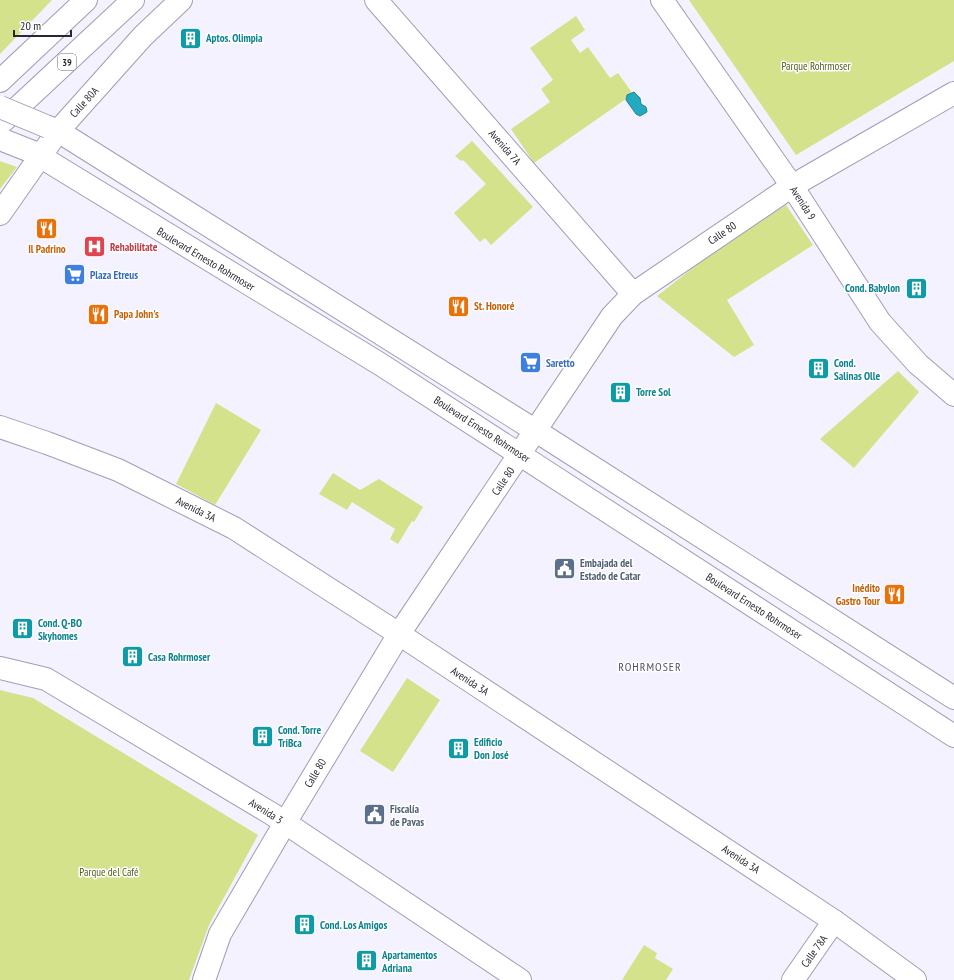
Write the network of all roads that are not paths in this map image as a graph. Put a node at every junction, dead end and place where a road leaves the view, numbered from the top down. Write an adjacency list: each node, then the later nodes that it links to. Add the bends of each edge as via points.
1 (86, 0): 6 (main road)
2 (133, 0): 9 (main road, 39)
3 (180, 0): 10 (main road, Calle 80A)
4 (376, 0): 15 (main road, Avenida 7A)
5 (662, 0): 13 (main road, Avenida 9)
6 (0, 81)
7 (954, 93): 13 (main road, Calle 80)
8 (0, 107): 10 (main road, bridge)
9 (0, 124)
10 (53, 129): 12 (main road, Calle 80A); 18 (main road)
11 (0, 139): 12 (main road, Boulevard Ernesto Rohrmoser)
12 (36, 154): 14 (main road, Calle 80A); 19 (main road, Boulevard Ernesto Rohrmoser, via 380,364)
13 (792, 186): 15 (main road, Calle 80); 16 (main road, Avenida 9, via 880,322 918,364)
14 (0, 214)
15 (633, 294): 18 (main road, Calle 80, via 612,316)
16 (954, 395)
17 (0, 427): 20 (main road, Avenida 3A, via 118,470 234,528)
18 (536, 431): 19 (main road, Calle 80); 22 (main road)
19 (521, 454): 20 (main road, Calle 80); 23 (main road, Boulevard Ernesto Rohrmoser)
20 (399, 634): 24 (main road, Calle 80); 25 (main road, Avenida 3A)
21 (0, 668): 24 (main road, Avenida 3, via 46,679)
22 (954, 698)
23 (954, 736)
24 (285, 823): 26 (main road, Calle 80, via 220,934); 27 (main road, Avenida 3)
25 (834, 921): 28 (main road, Calle 78A); 29 (main road, Avenida 3A)
26 (204, 980)
27 (520, 980)
28 (793, 980)
29 (915, 980)

